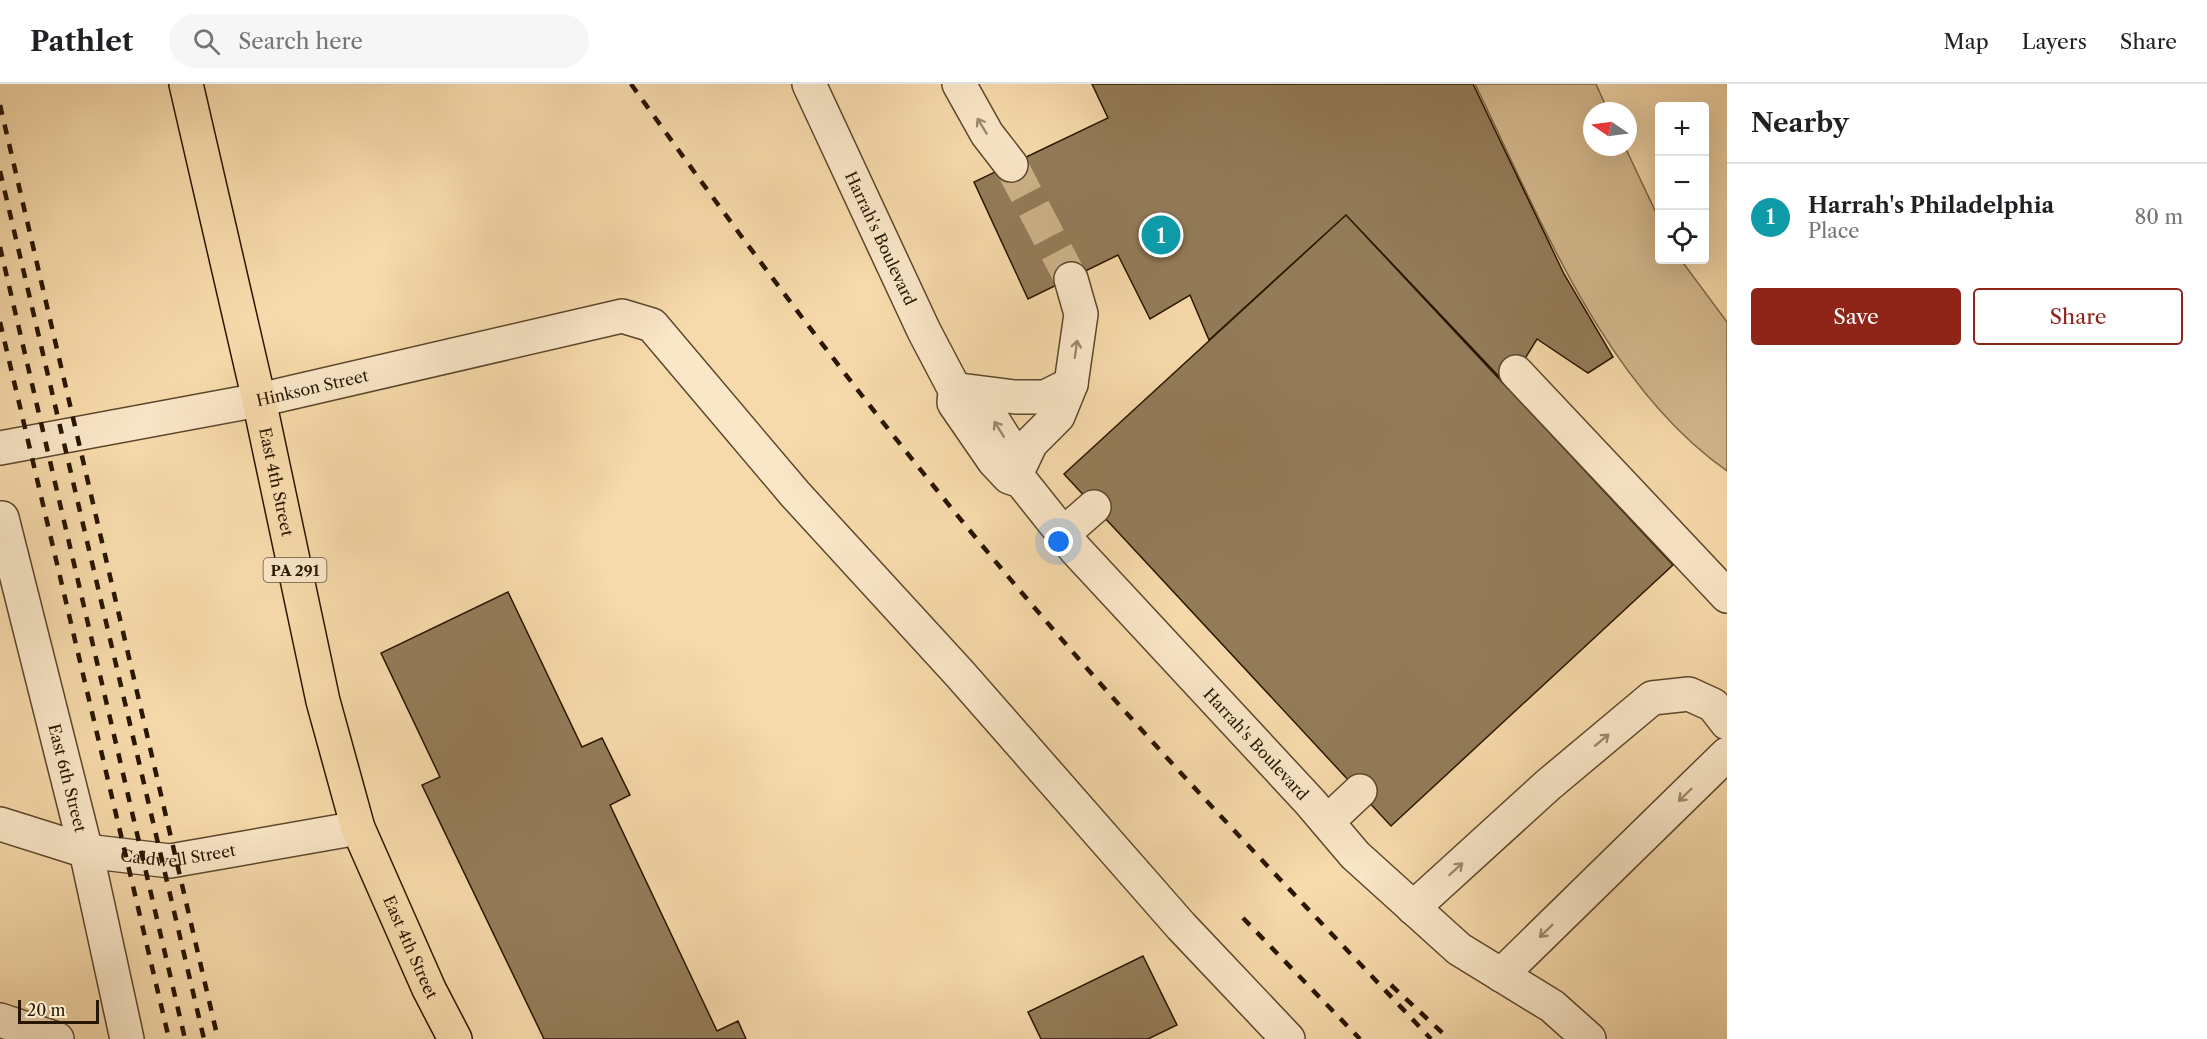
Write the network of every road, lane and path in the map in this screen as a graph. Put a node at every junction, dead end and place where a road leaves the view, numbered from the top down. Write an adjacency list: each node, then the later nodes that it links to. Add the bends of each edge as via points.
1 (186, 84): 9 (main road, East 4th Street / PA 291)
2 (809, 84): 8 (street, Harrah's Boulevard)
3 (959, 84): 4 (street, one-way to 3, via 987,134)
4 (1011, 165)
5 (1071, 279): 7 (street, one-way to 5, via 1081,314)
6 (1516, 372): 15 (street)
7 (1071, 384): 8 (street, via 1045,397); 11 (street, via 1058,416 1031,443)
8 (955, 390): 11 (street, Harrah's Boulevard, via 954,403 988,453 1009,477)
9 (259, 400): 10 (street, Hinkson Street); 21 (main road, East 4th Street / PA 291, via 322,701); 29 (street, Hinkson Street, via 622,316 652,325 795,494 960,674 1181,926)
10 (0, 448)
11 (1021, 472): 14 (street, Harrah's Boulevard)
12 (1094, 507): 14 (street)
13 (1, 515): 22 (street, East 6th Street)
14 (1063, 534): 19 (street, Harrah's Boulevard)
15 (1727, 596)
16 (1727, 723): 23 (street, one-way to 16, via 1548,785 1652,698 1689,694 1713,705)
17 (1727, 754): 24 (street, one-way to 24)
18 (1360, 792): 19 (street)
19 (1327, 822): 23 (street, Harrah's Boulevard, via 1355,855)
20 (0, 824): 22 (street, Caldwell Street)
21 (358, 828): 22 (street, Caldwell Street, via 170,861); 28 (main road, East 4th Street / PA 291)
22 (86, 851): 27 (street, East 6th Street)
23 (1413, 909): 24 (street, Harrah's Boulevard, via 1459,949)
24 (1506, 980): 30 (street, Harrah's Boulevard); 31 (street, Harrah's Boulevard, via 1552,1006)
25 (0, 1020): 26 (street)
26 (57, 1039)
27 (128, 1039)
28 (455, 1039)
29 (1288, 1039)
30 (1557, 1039)
31 (1589, 1039)

